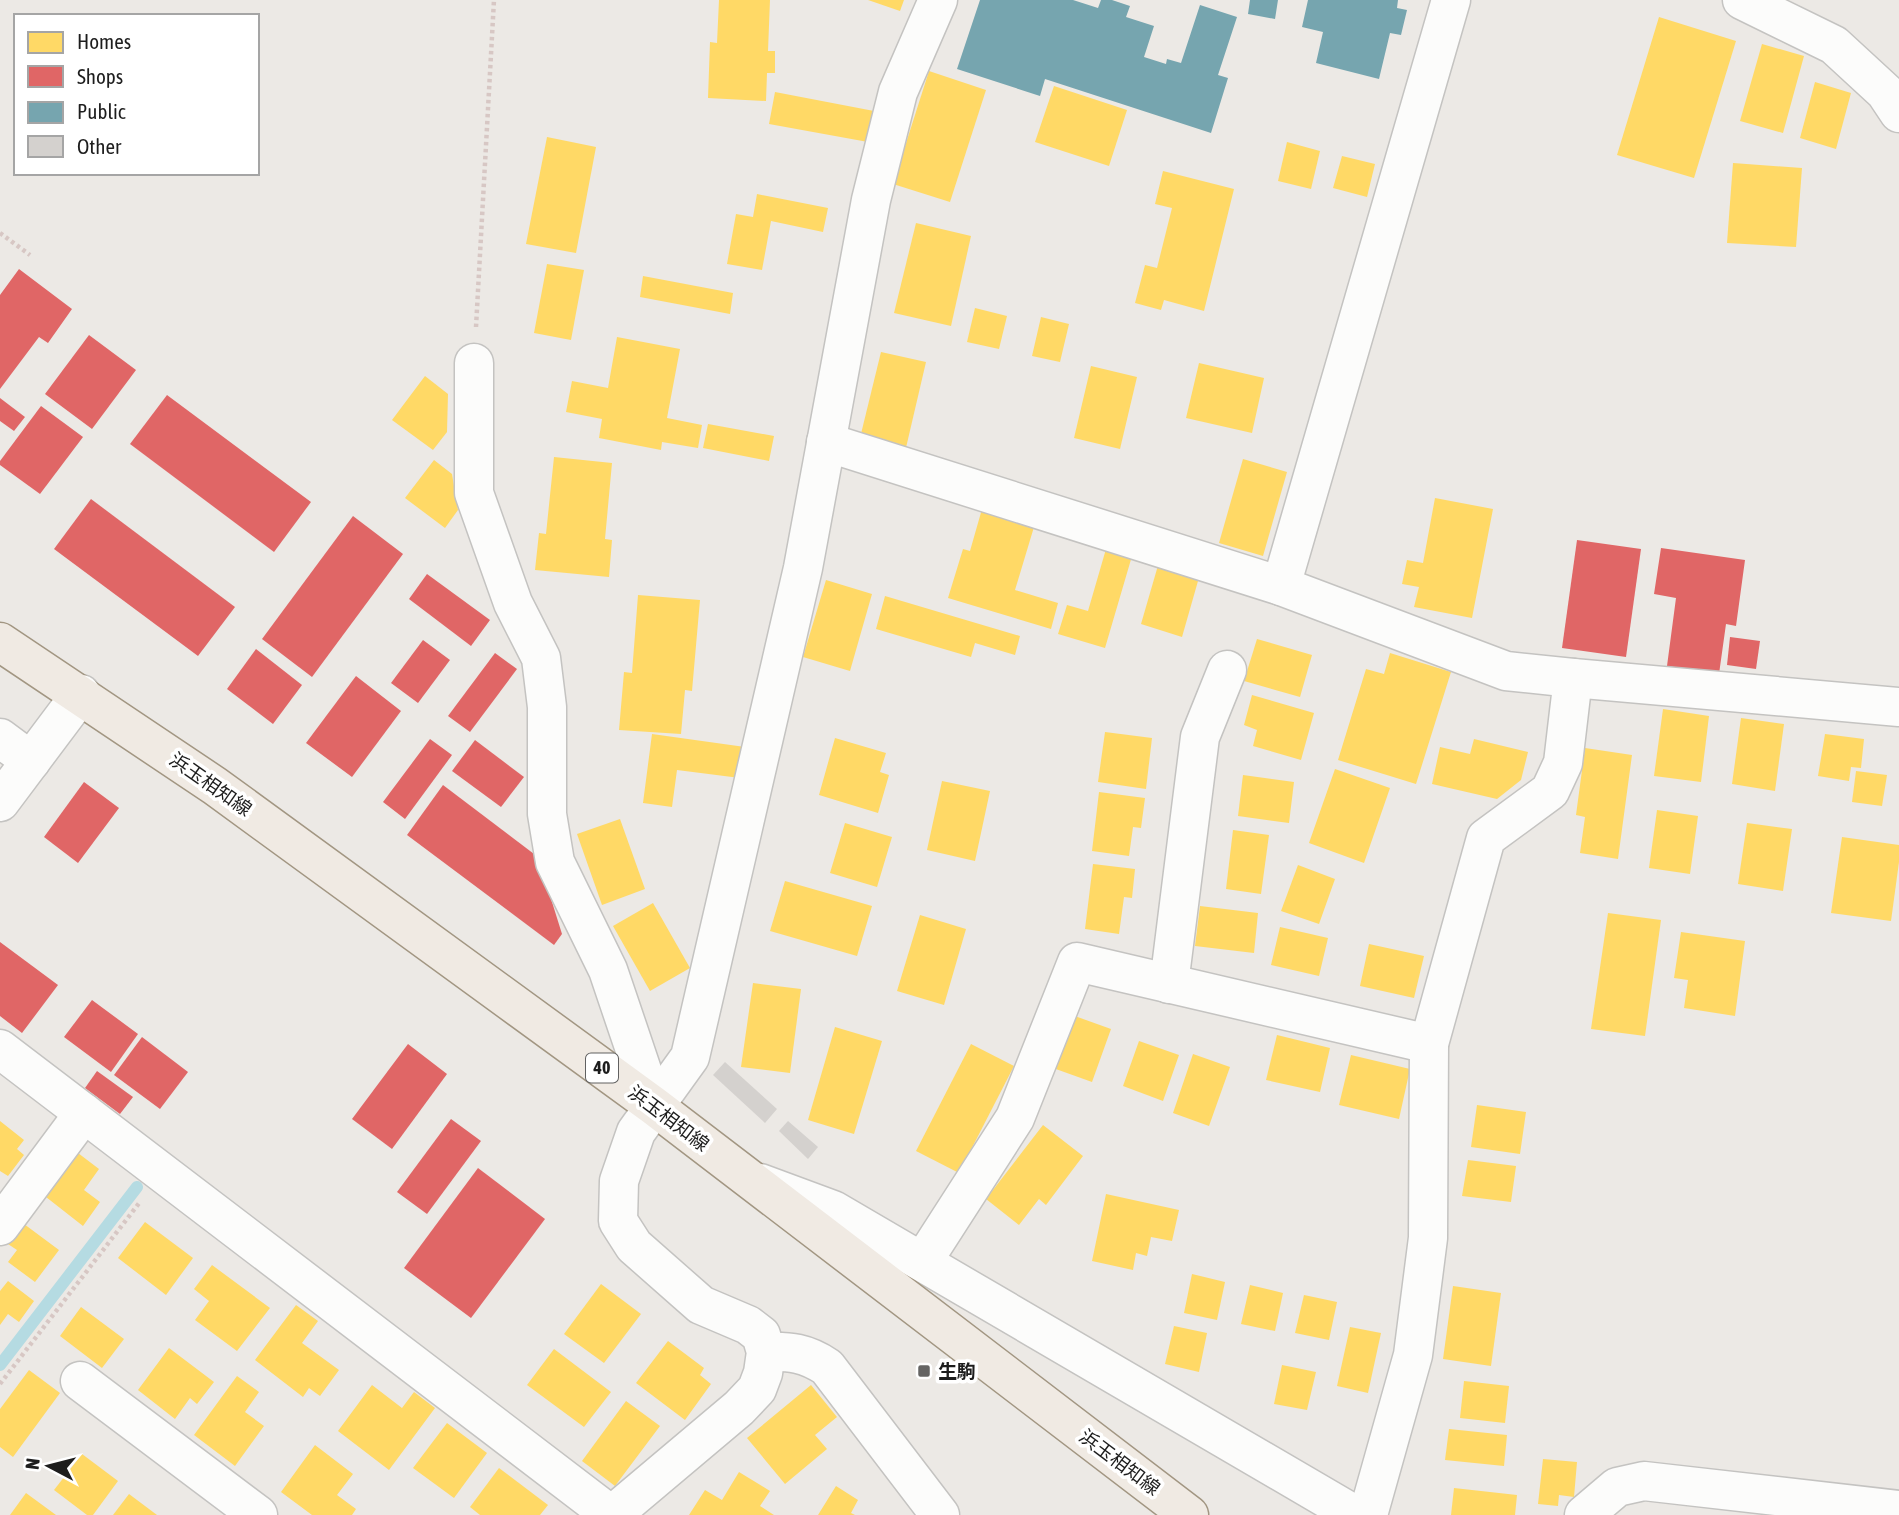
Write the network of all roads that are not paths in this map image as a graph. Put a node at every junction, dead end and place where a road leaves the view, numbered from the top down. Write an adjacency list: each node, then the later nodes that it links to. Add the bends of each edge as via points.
1 (938, 0): 6 (street, via 898,92 871,200)
2 (1451, 0): 7 (street)
3 (1742, 0): 4 (street, via 1834,46 1885,92)
4 (1899, 113)
5 (474, 363): 19 (street, via 474,493 513,603 541,658 547,707 547,814 555,862 608,970)
6 (826, 442): 7 (street); 19 (street, via 800,582 690,1057)
7 (1281, 586): 10 (street, via 1506,671)
8 (0, 642): 11 (main road, 浜玉相知線 / 40)
9 (1227, 670): 16 (street, via 1200,737)
10 (1573, 678): 12 (street); 17 (street, via 1563,763 1550,791 1486,838)
11 (81, 694): 14 (street); 19 (main road, 浜玉相知線 / 40, via 215,786)
12 (1899, 707)
13 (0, 738): 14 (street)
14 (31, 761): 15 (street)
15 (0, 803)
16 (1169, 984): 17 (street); 23 (street, via 1077,962 1015,1118)
17 (1429, 1044): 32 (street, via 1428,1238 1413,1355)
18 (0, 1049): 20 (street)
19 (654, 1106): 21 (main road, 浜玉相知線 / 40); 24 (street, via 636,1132 619,1181 618,1221 634,1246 701,1305 761,1335)
20 (84, 1114): 22 (street); 29 (street)
21 (748, 1178): 23 (street, via 833,1210); 30 (main road, 浜玉相知線 / 40)
22 (0, 1226)
23 (923, 1261): 31 (street)
24 (766, 1352): 27 (street, via 792,1351 827,1367); 29 (street, via 757,1389)
25 (80, 1381): 28 (street)
26 (1899, 1510): 33 (street, via 1644,1481 1617,1487)
27 (935, 1513)
28 (258, 1515)
29 (612, 1515)
30 (1189, 1515)
31 (1355, 1515)
32 (1368, 1515)
33 (1584, 1515)

